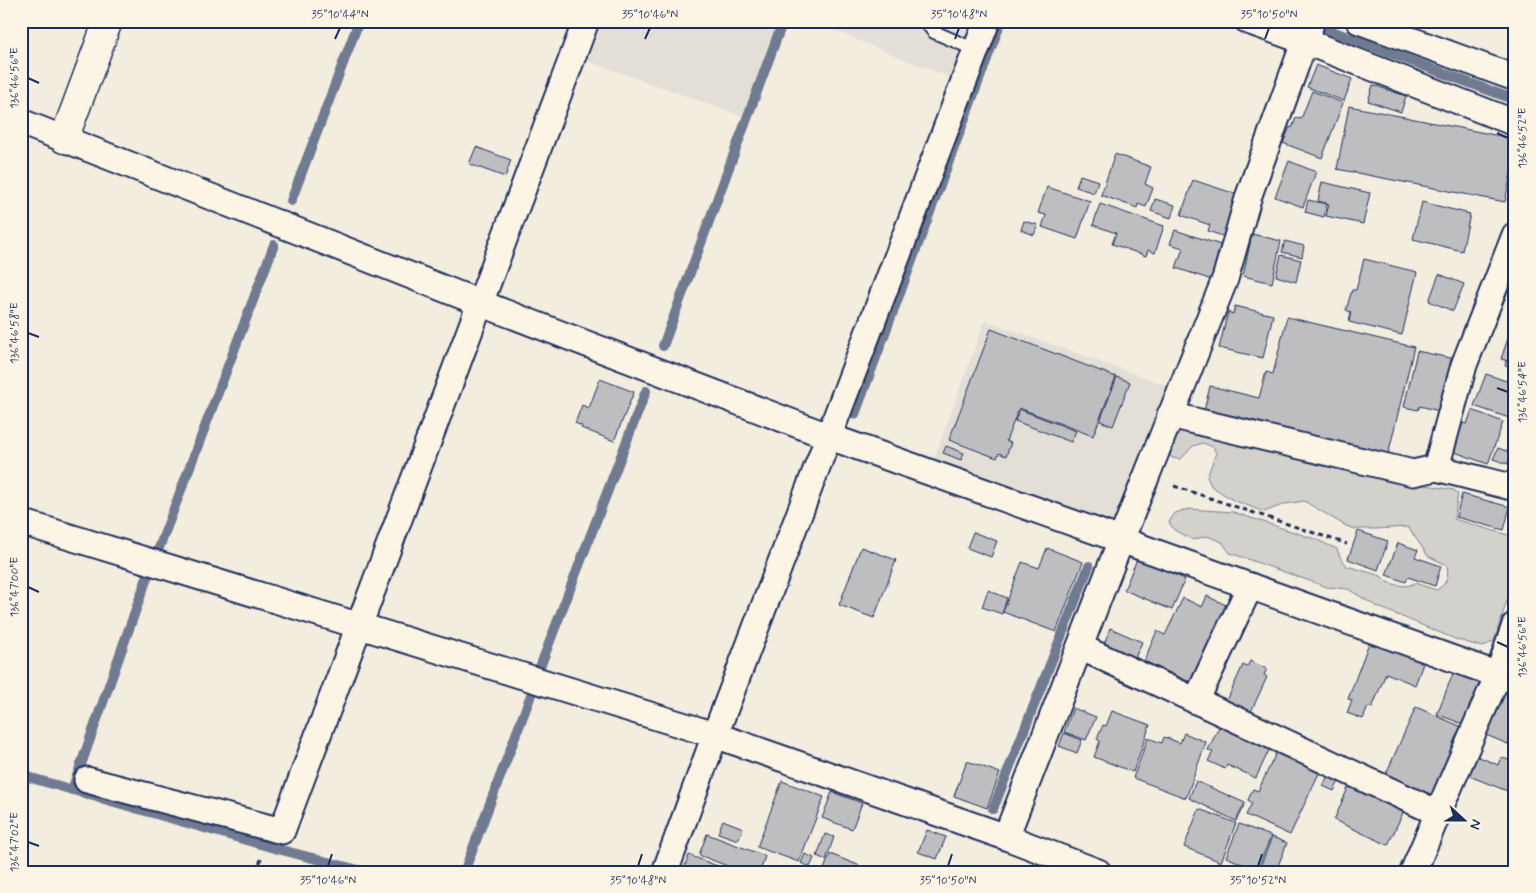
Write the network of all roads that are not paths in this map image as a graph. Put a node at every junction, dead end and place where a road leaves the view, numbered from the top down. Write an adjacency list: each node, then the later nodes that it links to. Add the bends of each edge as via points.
1 (108, 21): 12 (street)
2 (586, 21): 14 (street)
3 (925, 21): 8 (lane, via 934,32)
4 (987, 21): 8 (street)
5 (1248, 21): 7 (street)
6 (1359, 21): 9 (street)
7 (1308, 31): 11 (street); 15 (street, via 1249,195 1225,279)
8 (976, 50): 16 (street)
9 (1515, 78)
10 (21, 122): 12 (street)
11 (1515, 122)
12 (64, 139): 14 (street)
13 (1515, 235): 17 (street, via 1464,365)
14 (480, 303): 16 (street); 22 (street)
15 (1170, 415): 17 (street, via 1414,473); 20 (street)
16 (830, 437): 20 (street); 27 (street)
17 (1436, 468): 18 (street)
18 (1515, 488)
19 (21, 522): 22 (street)
20 (1121, 540): 21 (street); 24 (street)
21 (1250, 586): 25 (street); 26 (street)
22 (358, 625): 27 (street); 28 (street, via 282,831)
23 (1515, 626): 25 (street)
24 (1080, 647): 26 (street); 30 (street)
25 (1506, 678): 29 (street)
26 (1196, 701): 29 (street)
27 (715, 735): 30 (street); 31 (street)
28 (87, 780)
29 (1438, 814): 33 (street)
30 (1006, 837): 32 (street)
31 (665, 872)
32 (1098, 872)
33 (1413, 872)

